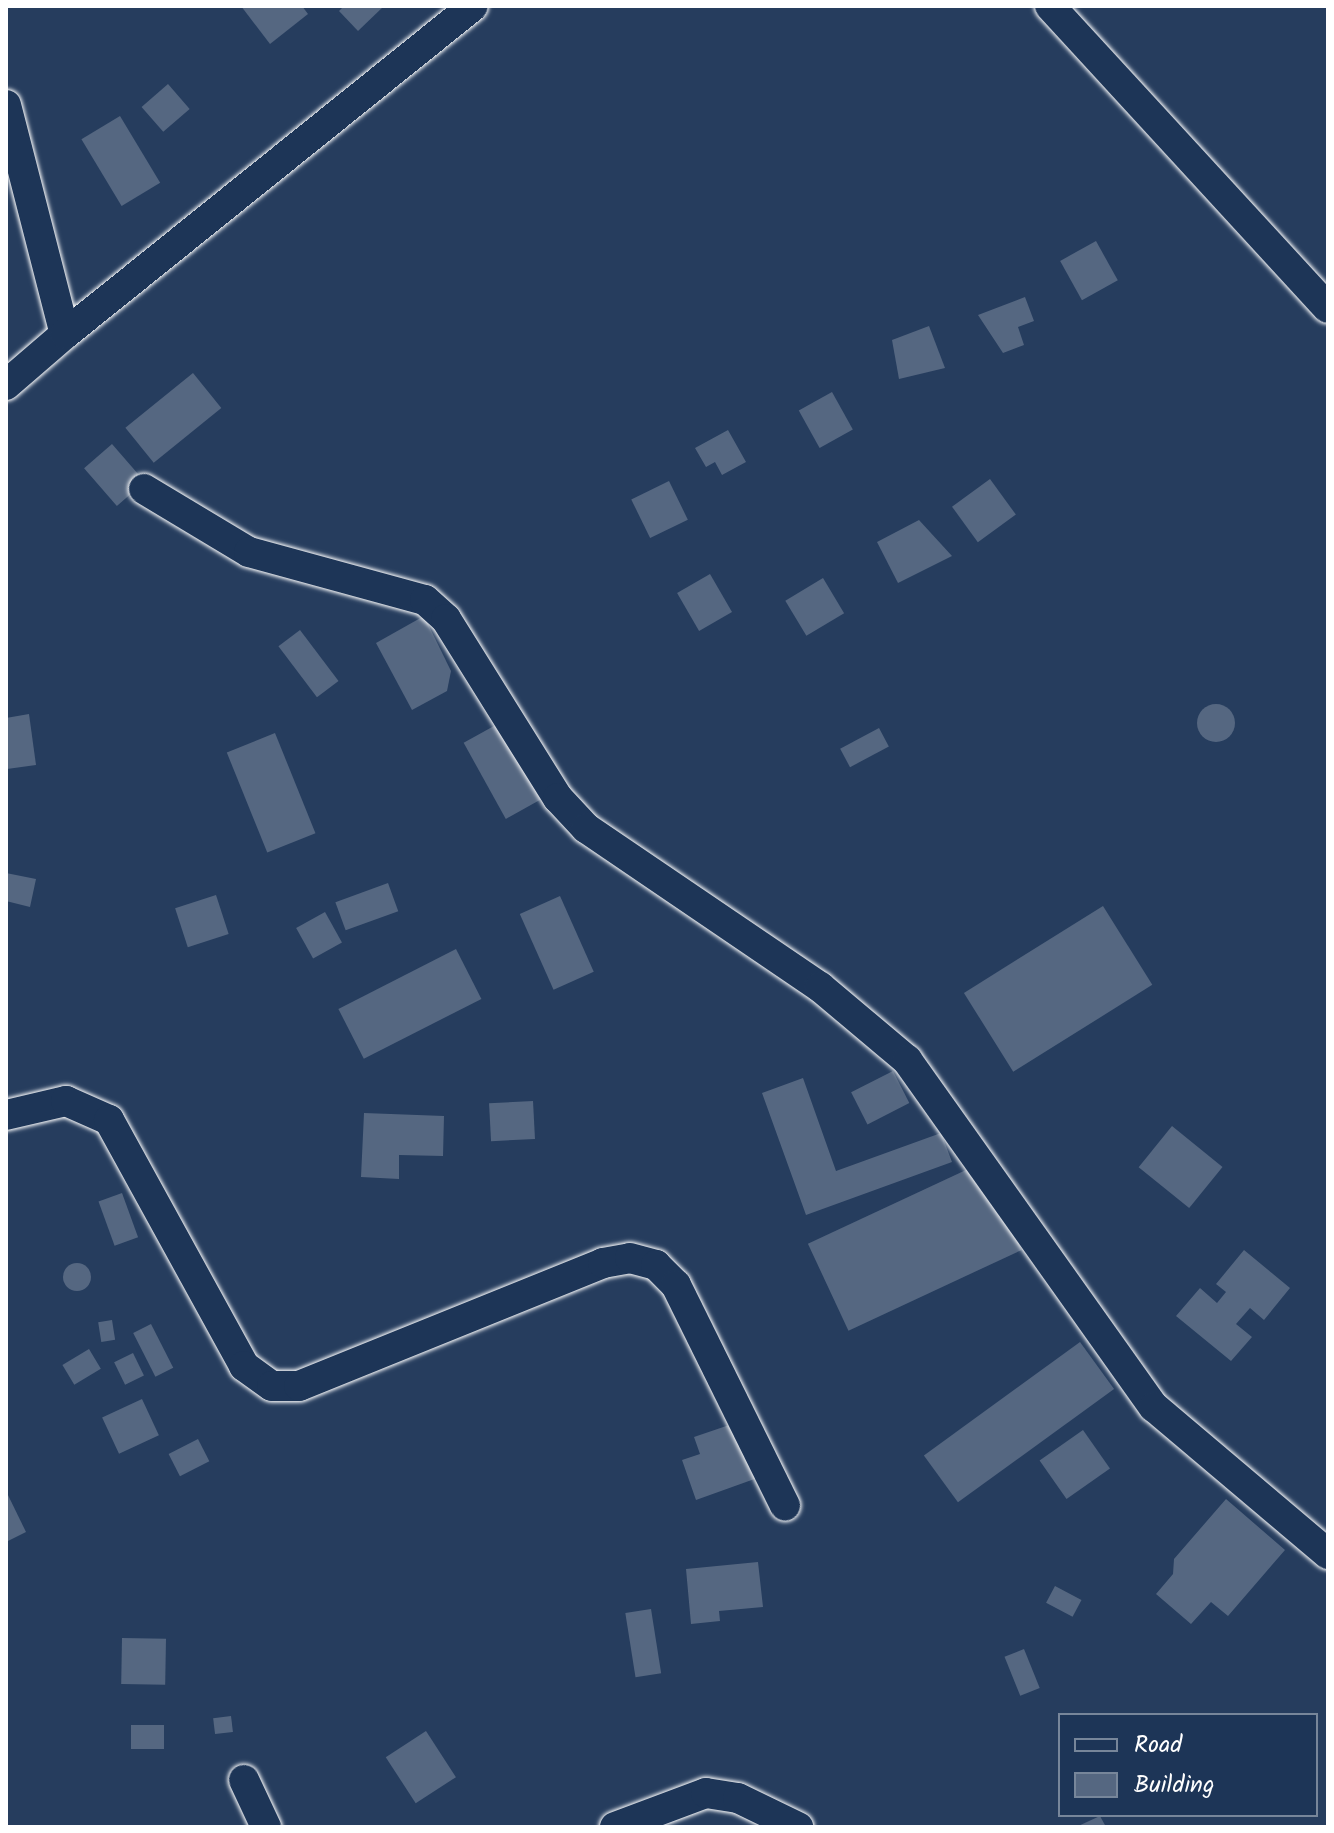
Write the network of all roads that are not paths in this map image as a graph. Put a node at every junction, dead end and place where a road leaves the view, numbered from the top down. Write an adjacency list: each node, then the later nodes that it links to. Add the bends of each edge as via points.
1 (473, 6): 5 (street)
2 (1050, 6): 4 (street)
3 (6, 105): 5 (street)
4 (1328, 308)
5 (65, 334): 6 (street)
6 (6, 385)
7 (144, 489): 10 (street, via 249,552 425,600 446,619 558,798 586,828 820,987 907,1060 1154,1407)
8 (6, 1115): 9 (street, via 66,1101 109,1120 244,1366 272,1386 299,1386 603,1263 630,1258 656,1265 676,1285)
9 (785, 1506)
10 (1328, 1554)
11 (244, 1780): 12 (street)
12 (266, 1827)
13 (615, 1827): 14 (street, via 706,1793 738,1798)
14 (798, 1827)

